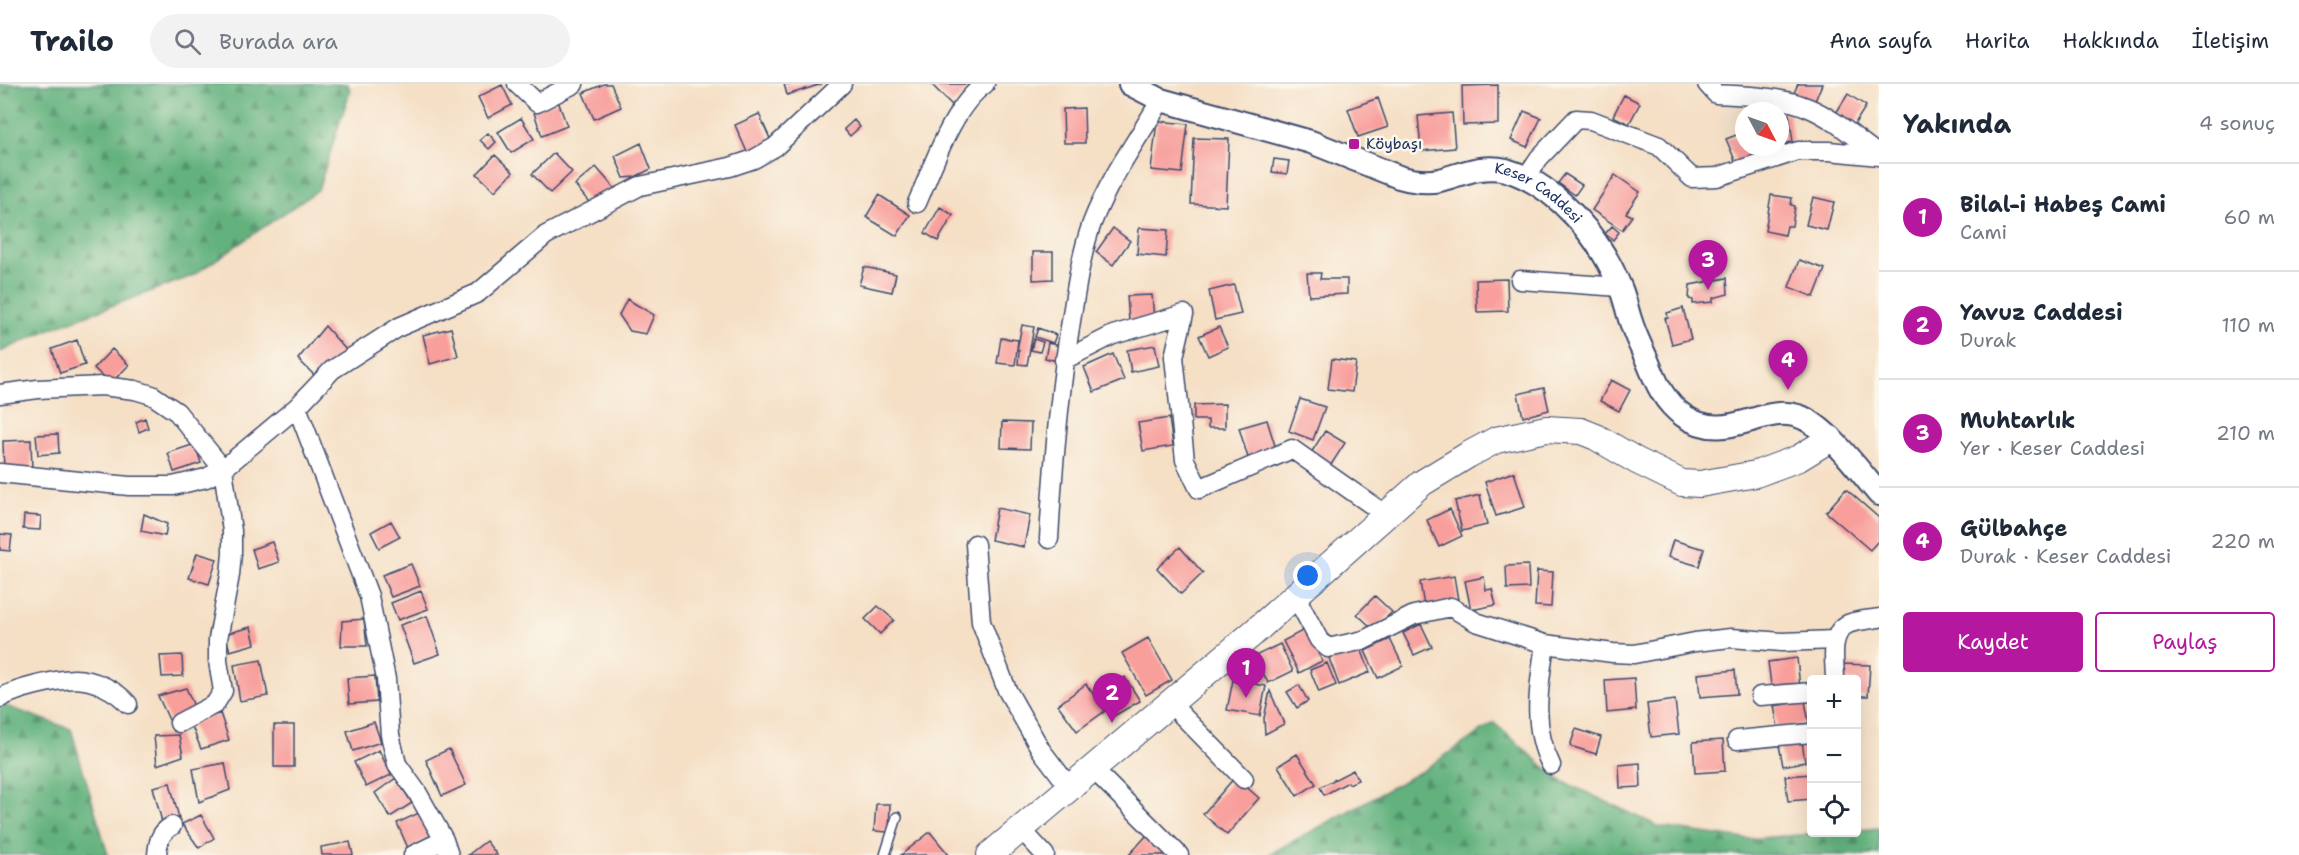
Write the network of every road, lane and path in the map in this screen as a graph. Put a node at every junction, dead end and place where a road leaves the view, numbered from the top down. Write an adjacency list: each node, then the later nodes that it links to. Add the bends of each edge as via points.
1 (517, 84): 2 (street, via 537,103)
2 (574, 84)
3 (842, 84): 15 (street, via 775,147 754,159 640,186 546,235 478,293 399,327 332,370)
4 (985, 84): 10 (street, via 964,105)
5 (1130, 84): 7 (street, Keser Caddesi)
6 (1707, 84): 8 (street, via 1716,94 1780,100 1808,107)
7 (1161, 100): 9 (street, Keser Caddesi, via 1311,142 1415,181 1439,180 1485,168); 13 (street, via 1105,192 1092,225)
8 (1879, 155): 9 (street, via 1798,151 1717,177 1692,178 1659,146 1591,120 1576,119)
9 (1525, 179): 12 (street, Keser Caddesi, via 1554,196 1581,223)
10 (917, 203)
11 (1520, 280): 12 (street)
12 (1620, 287): 16 (street, Keser Caddesi, via 1656,382 1666,399 1685,417 1720,426 1790,414 1810,421)
13 (1064, 360): 20 (street, via 1113,335 1184,314 1174,357 1185,460 1199,489 1292,449); 21 (street)
14 (0, 394): 17 (street, via 102,386 152,395 177,412)
15 (297, 408): 17 (street); 43 (street, via 369,596 398,764)
16 (1830, 440): 19 (street, Keser Caddesi); 20 (main road, via 1799,458 1756,474 1700,484 1682,483 1581,430 1546,429 1496,440 1468,454 1422,483)
17 (223, 469): 18 (street, via 206,478 173,486 129,486); 33 (street, via 232,531 230,574 218,639 223,691 215,704)
18 (0, 473)
19 (1879, 494)
20 (1386, 515): 23 (main road)
21 (1049, 539)
22 (975, 544): 39 (street, via 981,622 1007,690 1041,750)
23 (1295, 595): 26 (street, via 1319,640 1328,648 1364,640 1414,615 1452,606 1476,622); 32 (main road)
24 (1879, 618): 25 (street, via 1847,624)
25 (1835, 640): 26 (street, via 1782,642 1731,638 1634,654); 27 (street)
26 (1545, 644): 36 (street, via 1537,718 1542,748)
27 (1835, 675)
28 (1807, 692): 29 (street)
29 (1760, 696)
30 (0, 698): 31 (street, via 75,679 120,694)
31 (128, 704)
32 (1171, 704): 37 (main road); 38 (street)
33 (179, 723)
34 (1807, 733): 35 (street)
35 (1737, 740)
36 (1551, 765)
37 (1093, 769): 39 (main road); 49 (street)
38 (1244, 779)
39 (1070, 788): 42 (main road)
40 (897, 818): 46 (lane)
41 (172, 826): 44 (street, via 164,830)
42 (1021, 829): 47 (main road); 48 (street)
43 (447, 848): 45 (street)
44 (157, 855)
45 (413, 855)
46 (885, 855)
47 (990, 855)
48 (1045, 855)
49 (1179, 855)

